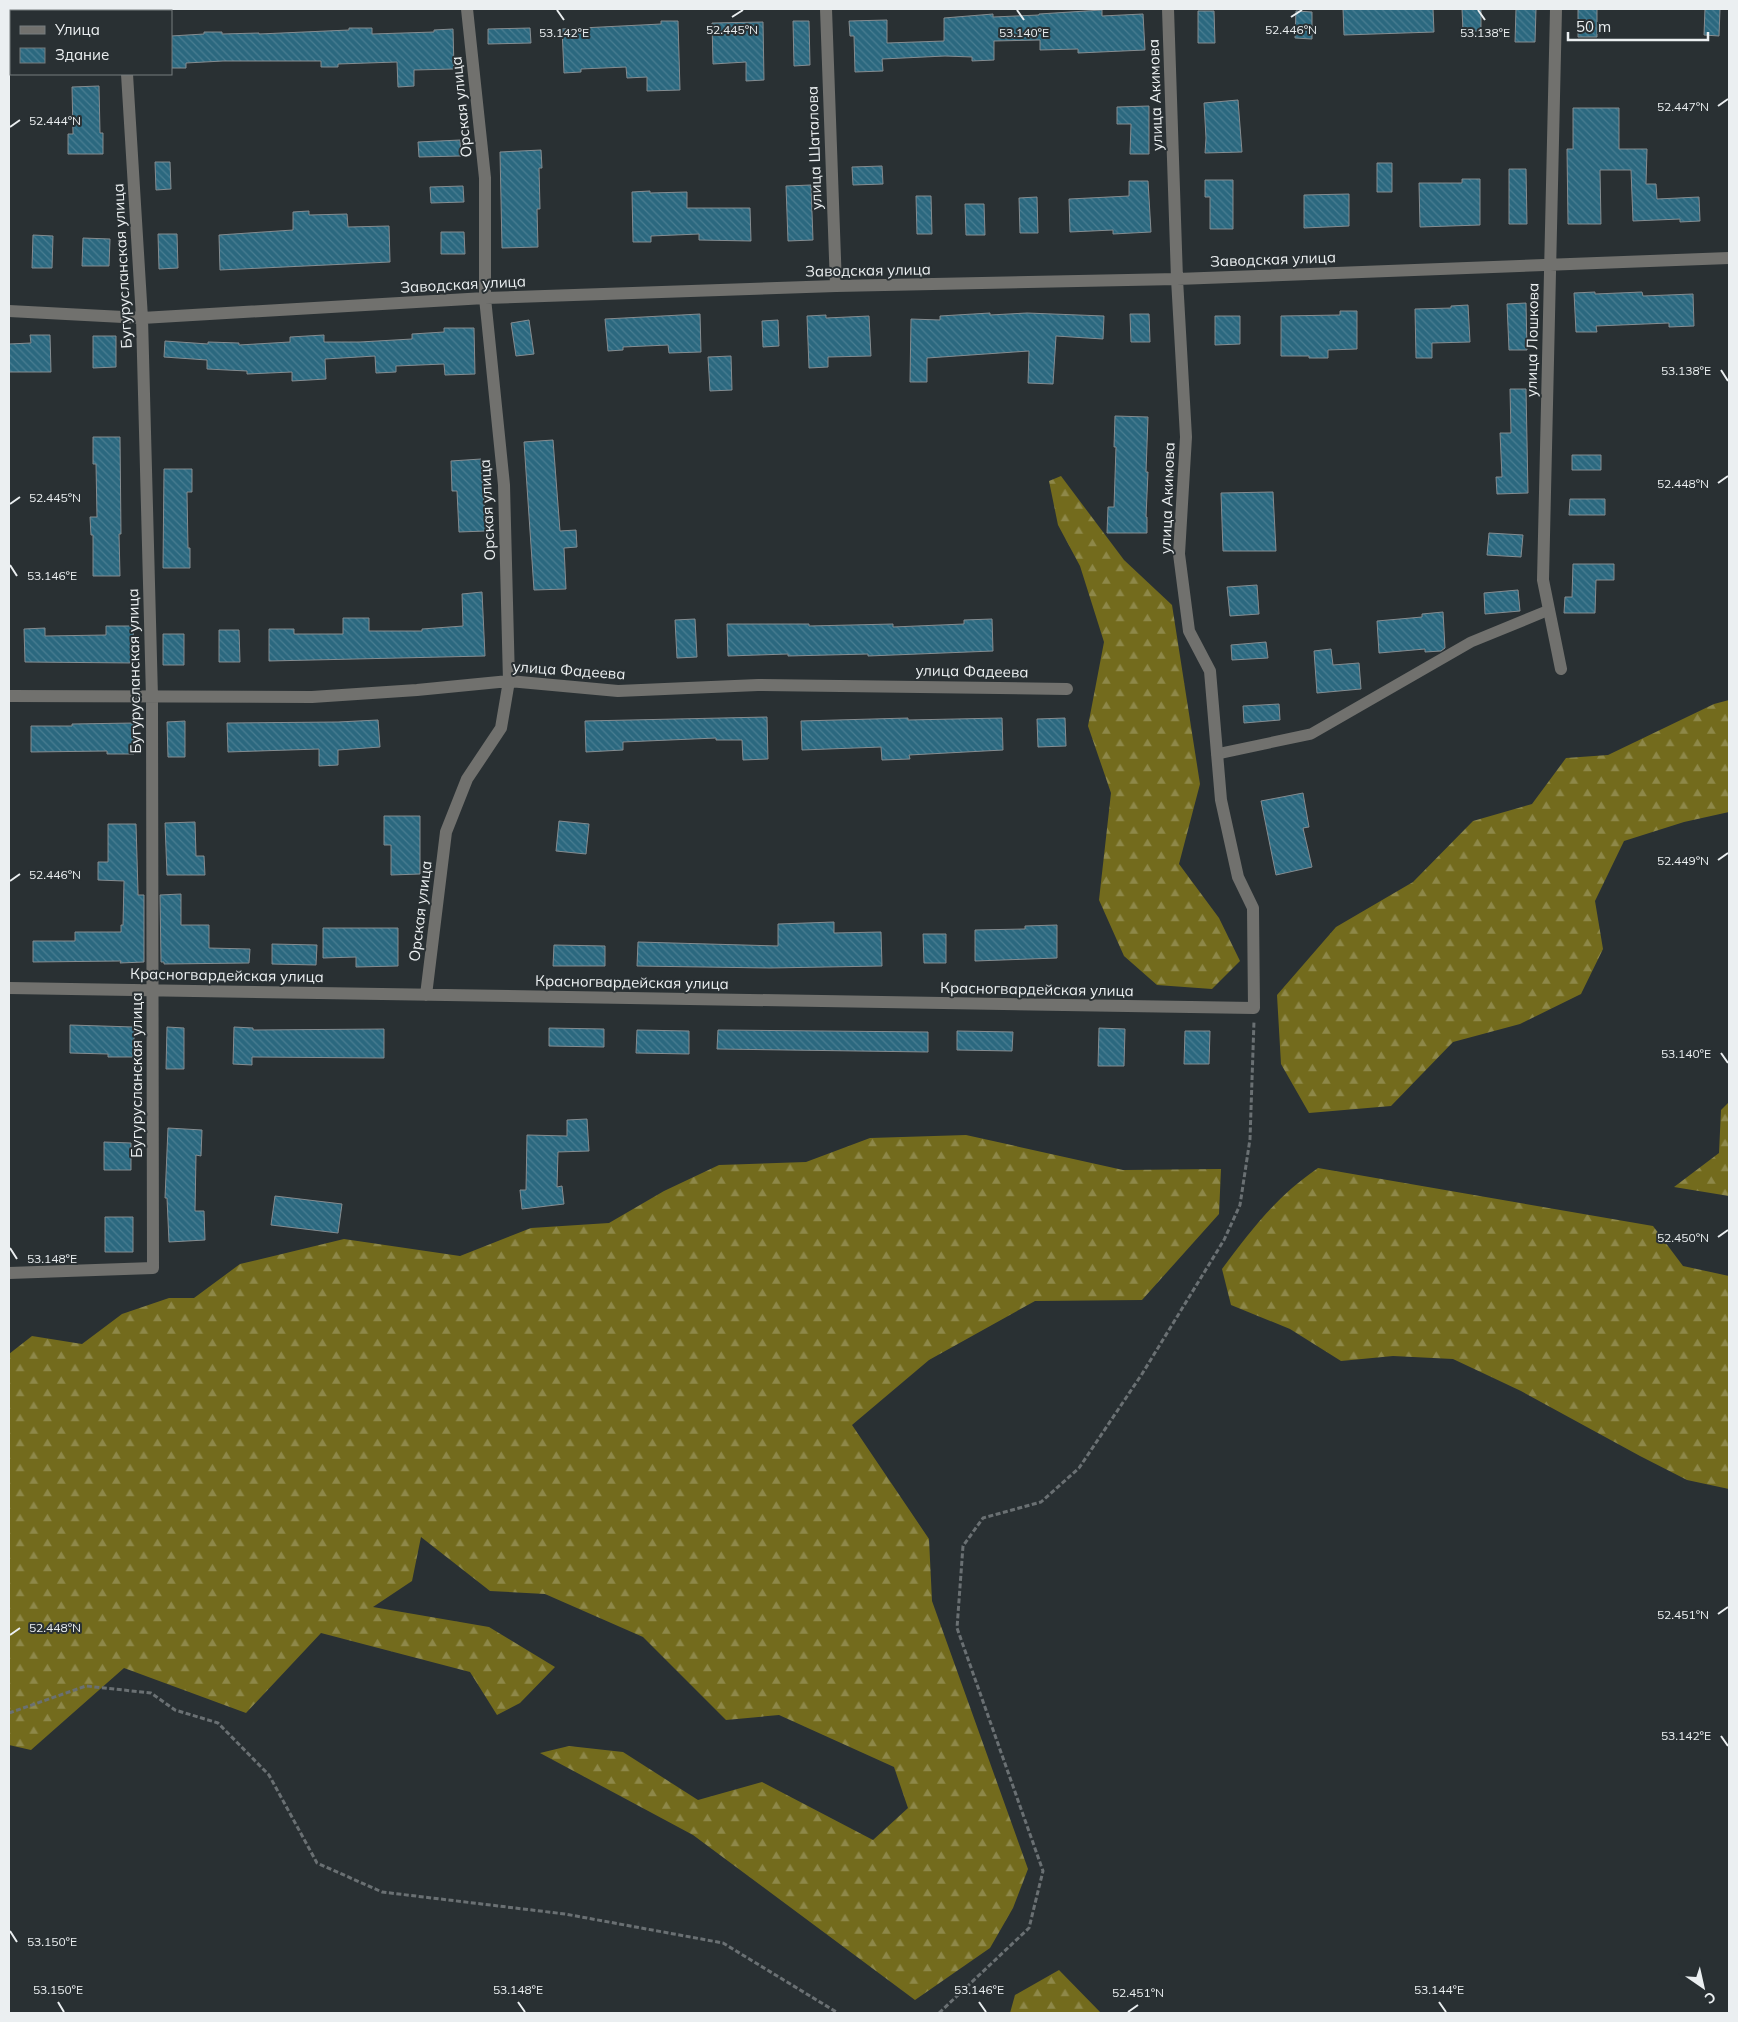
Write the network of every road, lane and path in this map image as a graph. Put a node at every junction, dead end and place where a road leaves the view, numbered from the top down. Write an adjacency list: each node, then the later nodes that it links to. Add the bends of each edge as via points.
1 (468, 9): 10 (street, Орская улица, via 485,178)
2 (826, 9): 9 (street, улица Шаталова)
3 (1168, 9): 8 (street, улица Акимова)
4 (1556, 9): 7 (street, улица Лошкова)
5 (126, 75): 12 (street, Бугурусланская улица)
6 (1729, 258): 7 (street, Заводская улица)
7 (1550, 266): 8 (street, Заводская улица); 13 (street, улица Лошкова, via 1543,580)
8 (1177, 279): 9 (street, Заводская улица); 19 (street, улица Акимова, via 1186,437 1180,554 1189,631 1210,671)
9 (836, 286): 10 (street, Заводская улица)
10 (485, 298): 12 (street, Заводская улица); 15 (street, Орская улица, via 504,485)
11 (9, 311): 12 (street, Заводская улица)
12 (142, 318): 18 (street, Бугурусланская улица)
13 (1549, 610): 14 (street, улица Лошкова); 19 (lane, via 1471,642 1311,734)
14 (1561, 669)
15 (508, 681): 16 (street, улица Фадеева, via 618,691 758,685); 18 (street, улица Фадеева, via 312,697); 22 (street, Орская улица, via 501,728 467,779 446,832)
16 (1067, 689)
17 (9, 696): 18 (street, улица Фадеева)
18 (152, 696): 21 (street, Бугурусланская улица)
19 (1218, 754): 23 (street, улица Акимова, via 1221,800 1238,877 1253,908)
20 (9, 988): 21 (street, Красногвардейская улица)
21 (152, 991): 22 (street, Красногвардейская улица); 24 (street, Бугурусланская улица, via 153,1268)
22 (426, 995): 23 (street, Красногвардейская улица)
23 (1254, 1008): 27 (path, via 1250,1139 1240,1205 1224,1240 1142,1374 1079,1468 1041,1502 983,1518 963,1546 957,1628 1043,1871 1028,1928)
24 (9, 1273)
25 (9, 1713): 26 (path, via 86,1686 151,1693 175,1710 218,1723 269,1775 317,1863 382,1892 565,1914 723,1942)
26 (838, 2013)
27 (939, 2013)

